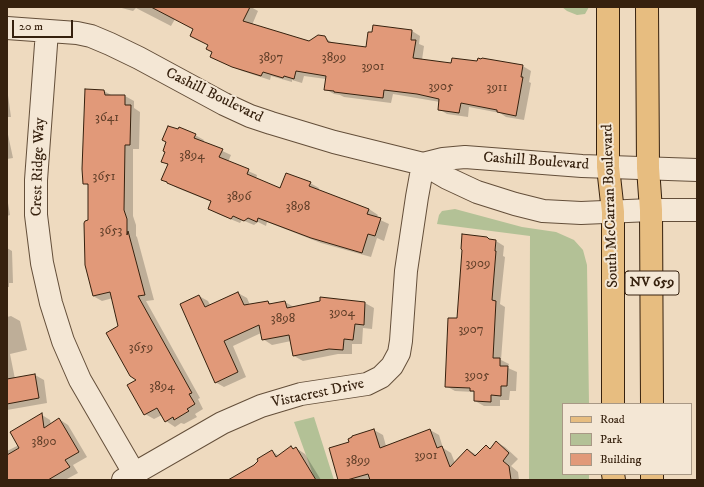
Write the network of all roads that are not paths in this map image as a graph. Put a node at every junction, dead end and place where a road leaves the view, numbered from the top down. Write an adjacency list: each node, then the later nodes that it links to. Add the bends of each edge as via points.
1 (608, 7): 6 (main road, South McCarran Boulevard / NV 659)
2 (647, 7): 7 (main road, NV 659)
3 (7, 28): 4 (street, Cashill Boulevard)
4 (47, 31): 5 (street, Cashill Boulevard, via 91,36 250,116 334,142); 14 (street, Crest Ridge Way, via 36,180 36,215 42,263 63,340 80,380)
5 (423, 164): 6 (street, Cashill Boulevard, via 465,157); 11 (street, Cashill Boulevard, via 477,192 515,204 543,211); 14 (street, Vistacrest Drive, via 406,271 401,341 399,353 392,366 381,377 367,384 301,394 261,406 222,423)
6 (608, 167): 7 (street, Cashill Boulevard); 11 (main road, South McCarran Boulevard / NV 659)
7 (648, 168): 8 (street, Cashill Boulevard); 9 (main road, NV 659)
8 (697, 170)
9 (651, 210): 10 (street, Cashill Boulevard); 11 (street, Cashill Boulevard); 13 (main road, NV 659)
10 (697, 210)
11 (613, 212): 12 (main road, South McCarran Boulevard / NV 659)
12 (613, 403)
13 (652, 403)
14 (129, 477)

